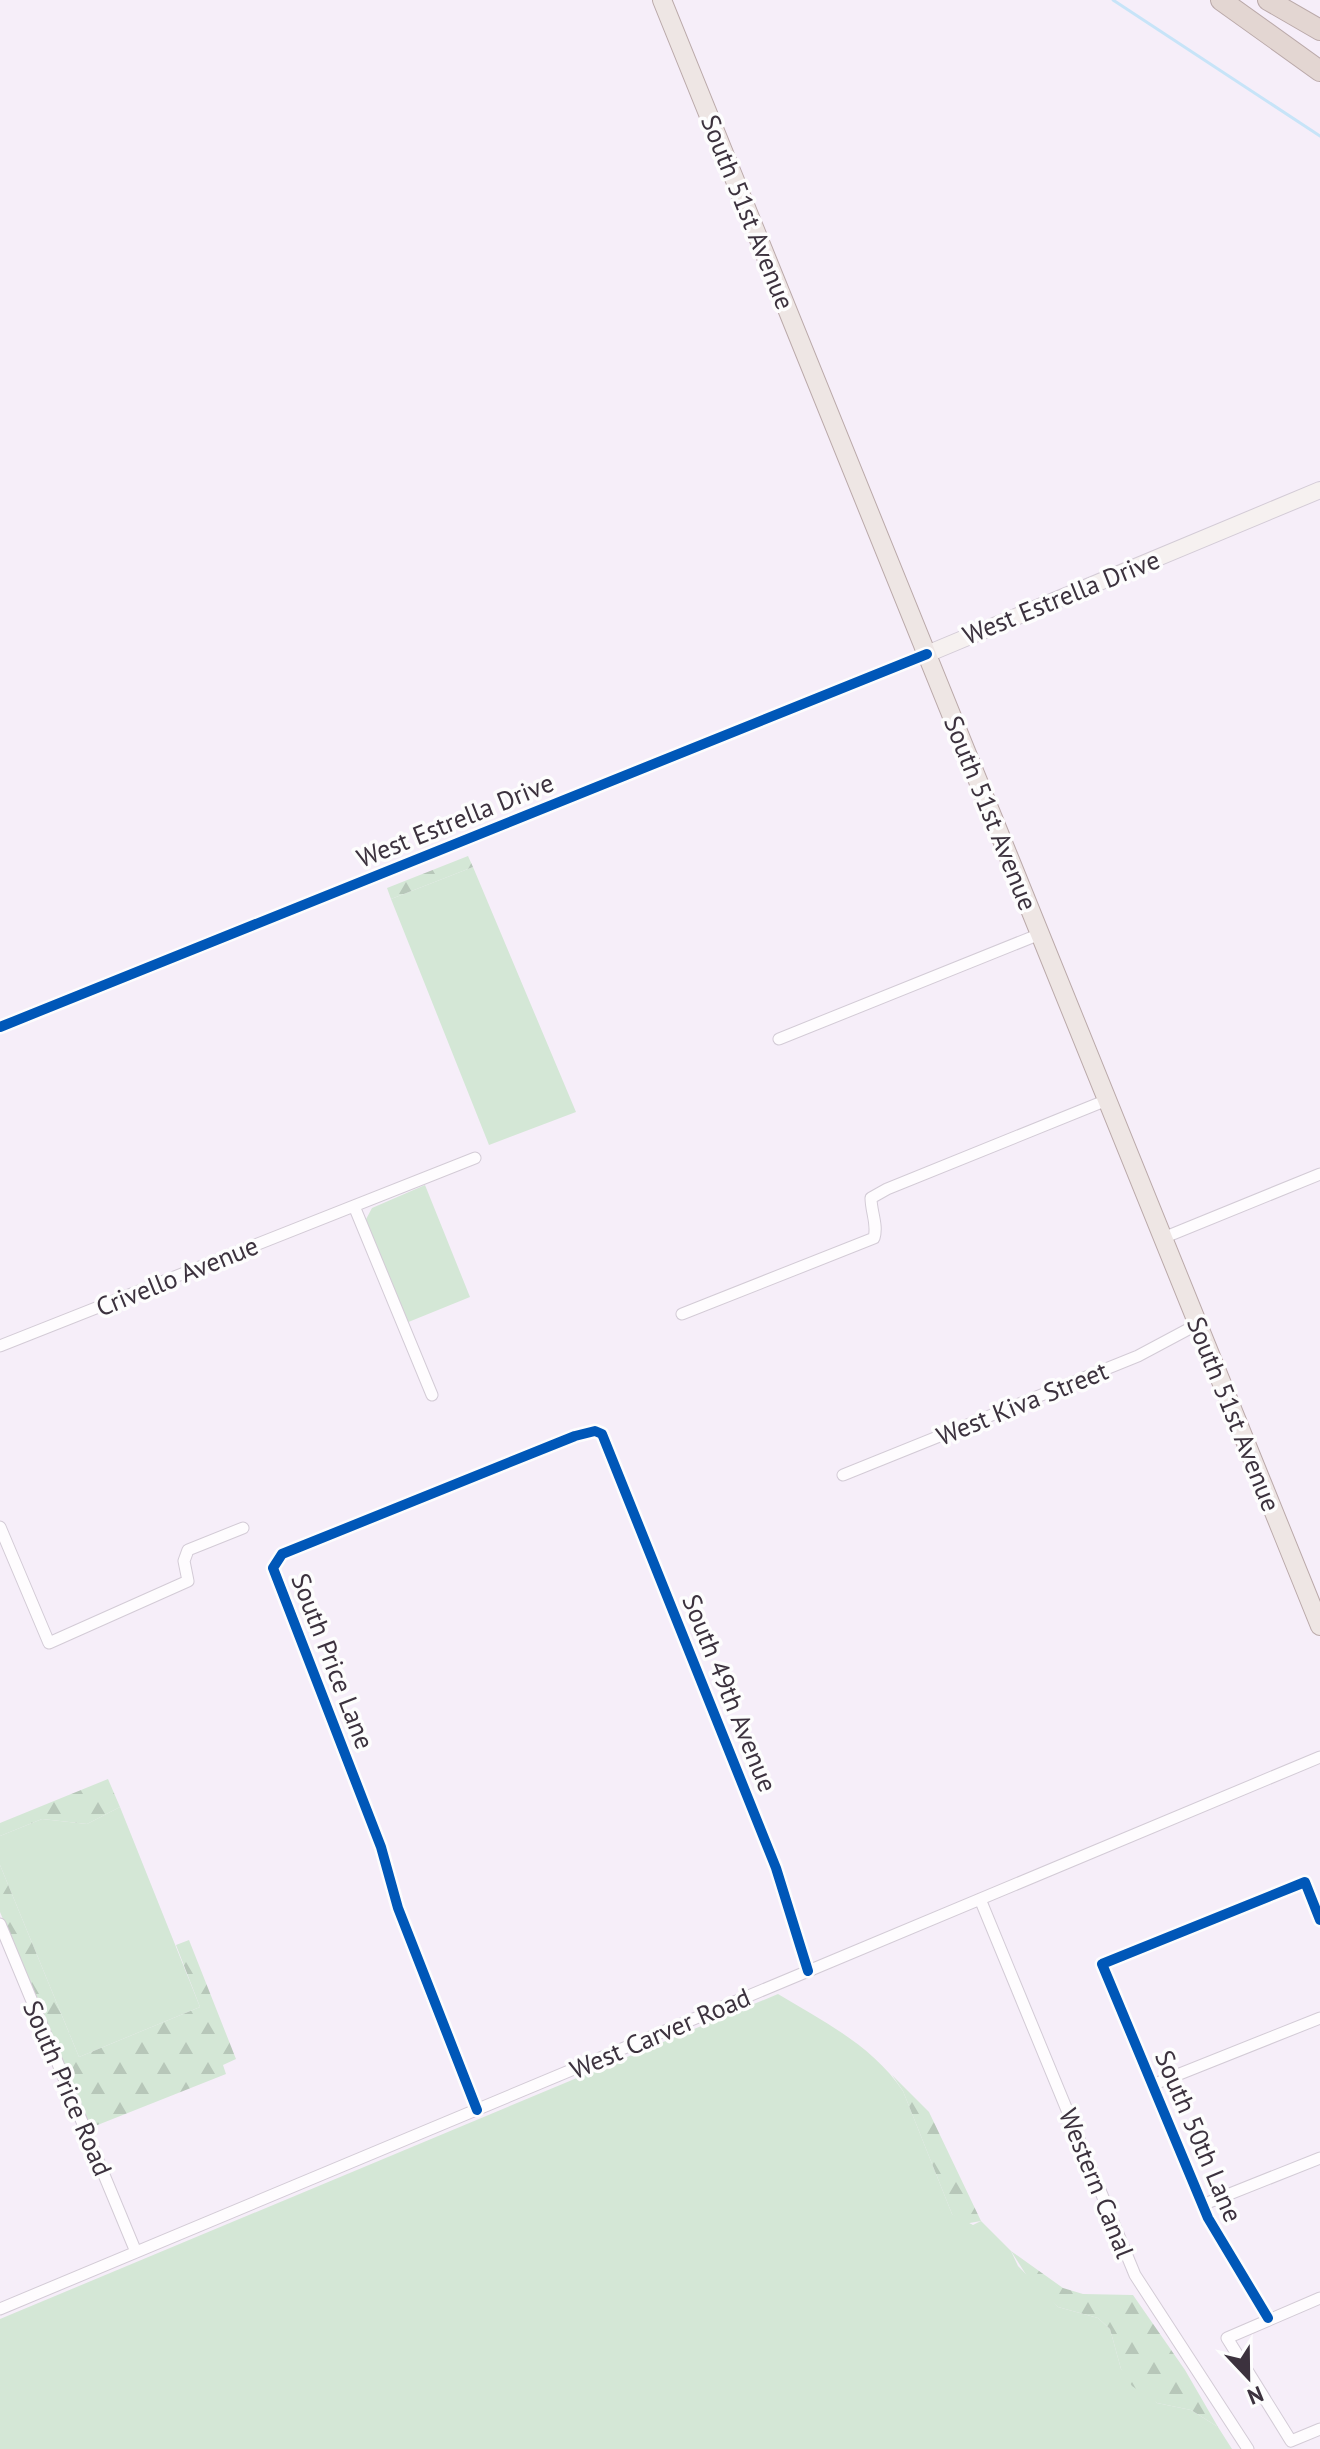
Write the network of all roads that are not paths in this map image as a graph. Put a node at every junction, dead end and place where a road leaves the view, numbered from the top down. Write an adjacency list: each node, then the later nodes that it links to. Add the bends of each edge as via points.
1 (662, 0): 7 (main road, South 51st Avenue)
2 (1221, 0): 5 (highway)
3 (1268, 0): 4 (highway)
4 (1320, 30)
5 (1320, 71)
6 (1320, 490): 7 (main road, West Estrella Drive)
7 (927, 654): 8 (main road, South 51st Avenue); 9 (street, West Estrella Drive)
8 (1040, 934): 10 (street); 11 (main road, South 51st Avenue)
9 (0, 1027)
10 (779, 1039)
11 (1107, 1100): 15 (main road, South 51st Avenue); 16 (street, via 887,1189 871,1198 874,1238)
12 (475, 1158): 14 (street, Crivello Avenue)
13 (1320, 1174): 15 (street)
14 (354, 1206): 18 (street, Crivello Avenue); 19 (street)
15 (1163, 1238): 17 (main road, South 51st Avenue)
16 (682, 1314)
17 (1198, 1324): 21 (street, West Kiva Street, via 1138,1356); 25 (main road, South 51st Avenue)
18 (0, 1346)
19 (432, 1395)
20 (602, 1434): 30 (street, South 49th Avenue, via 776,1868); 33 (street, South Price Lane, via 575,1436 296,1549 276,1559 273,1568)
21 (843, 1475)
22 (0, 1527): 24 (street)
23 (243, 1528): 24 (street, via 188,1550 188,1581 49,1643)
24 (5, 1552)
25 (1320, 1626)
26 (1320, 1757): 27 (street, West Carver Road)
27 (980, 1899): 30 (street, West Carver Road); 41 (street, Western Canal, via 1135,2275)
28 (1320, 1920): 32 (street, South 50th Lane, via 1305,1882 1102,1964)
29 (0, 1924): 36 (street, South Price Road)
30 (808, 1971): 33 (street, West Carver Road)
31 (1320, 2018): 32 (street)
32 (1152, 2085): 35 (street, South 50th Lane)
33 (474, 2102): 36 (street, West Carver Road)
34 (1320, 2158): 35 (street)
35 (1202, 2205): 39 (street, South 50th Lane)
36 (136, 2252): 38 (street, West Carver Road)
37 (1320, 2298): 39 (street)
38 (0, 2309)
39 (1268, 2318): 40 (street, via 1227,2338 1291,2441)
40 (1320, 2429)
41 (1248, 2449)

